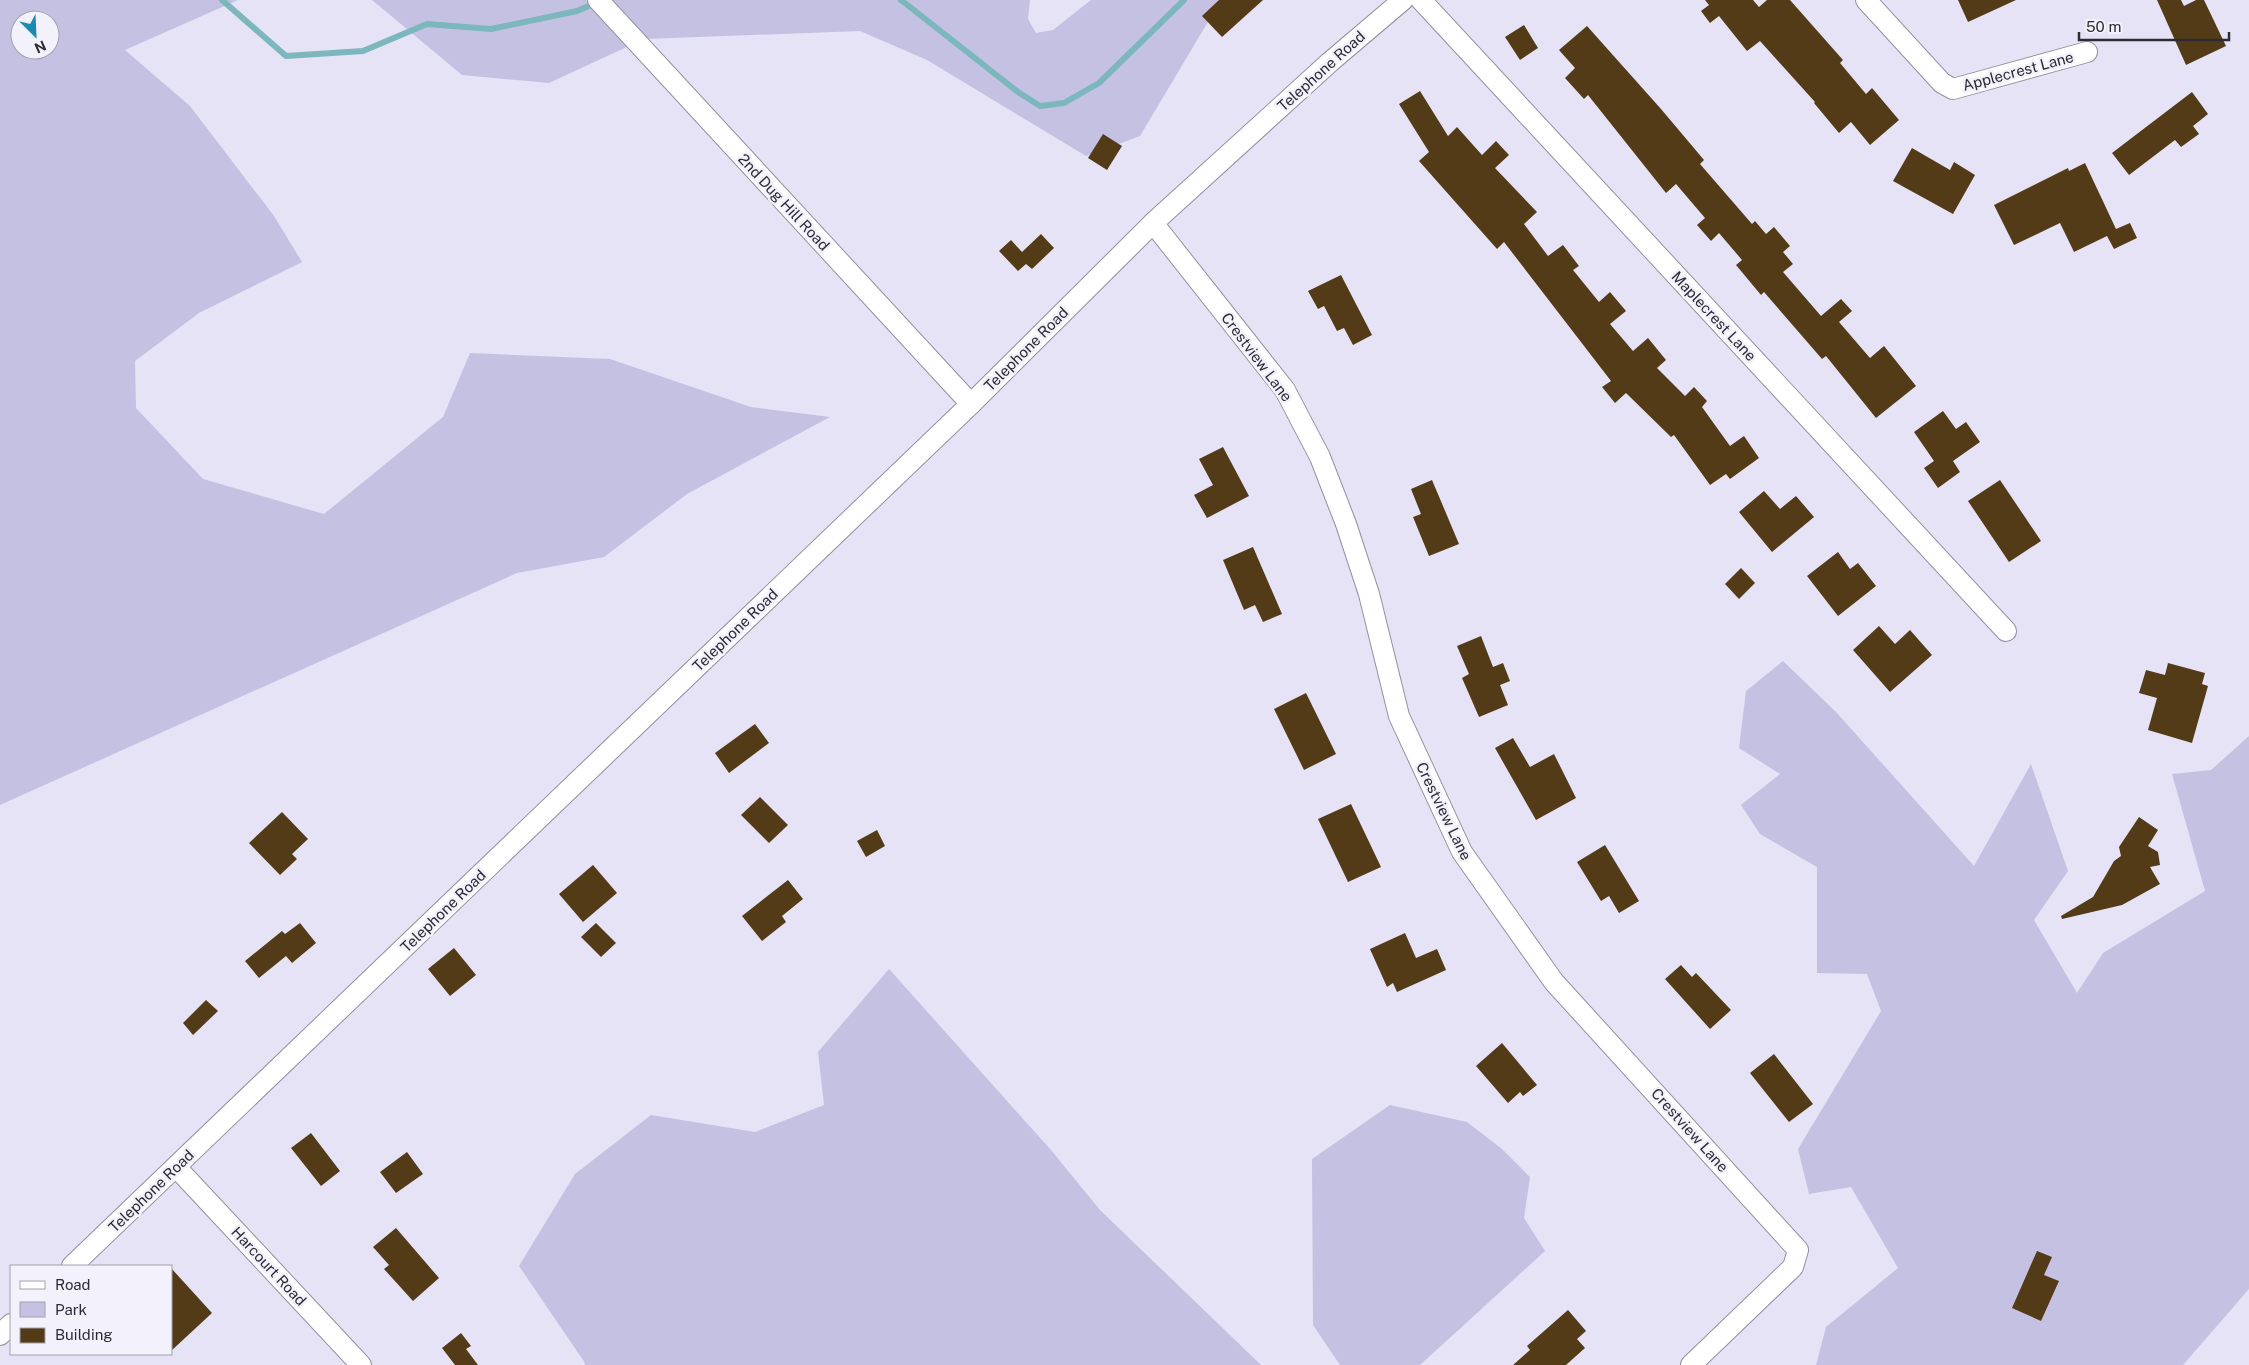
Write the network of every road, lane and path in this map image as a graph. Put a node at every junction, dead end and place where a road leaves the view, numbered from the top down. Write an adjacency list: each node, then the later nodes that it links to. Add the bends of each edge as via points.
1 (598, 0): 7 (street, 2nd Dug Hill Road)
2 (1402, 0): 6 (street, Telephone Road)
3 (1421, 0): 8 (street, Maplecrest Lane)
4 (1866, 0): 5 (street, Applecrest Lane, via 1942,83 1953,89)
5 (2087, 52)
6 (1153, 223): 7 (street, Telephone Road); 14 (street, Crestview Lane, via 1285,390 1320,457 1369,594 1399,716 1462,852 1554,982 1798,1250 1793,1267)
7 (970, 404): 9 (street, Telephone Road)
8 (2006, 631)
9 (176, 1167): 10 (street, Telephone Road); 13 (street, Harcourt Road)
10 (73, 1265)
11 (10, 1325): 12 (street)
12 (0, 1335)
13 (361, 1365)
14 (1691, 1365)

